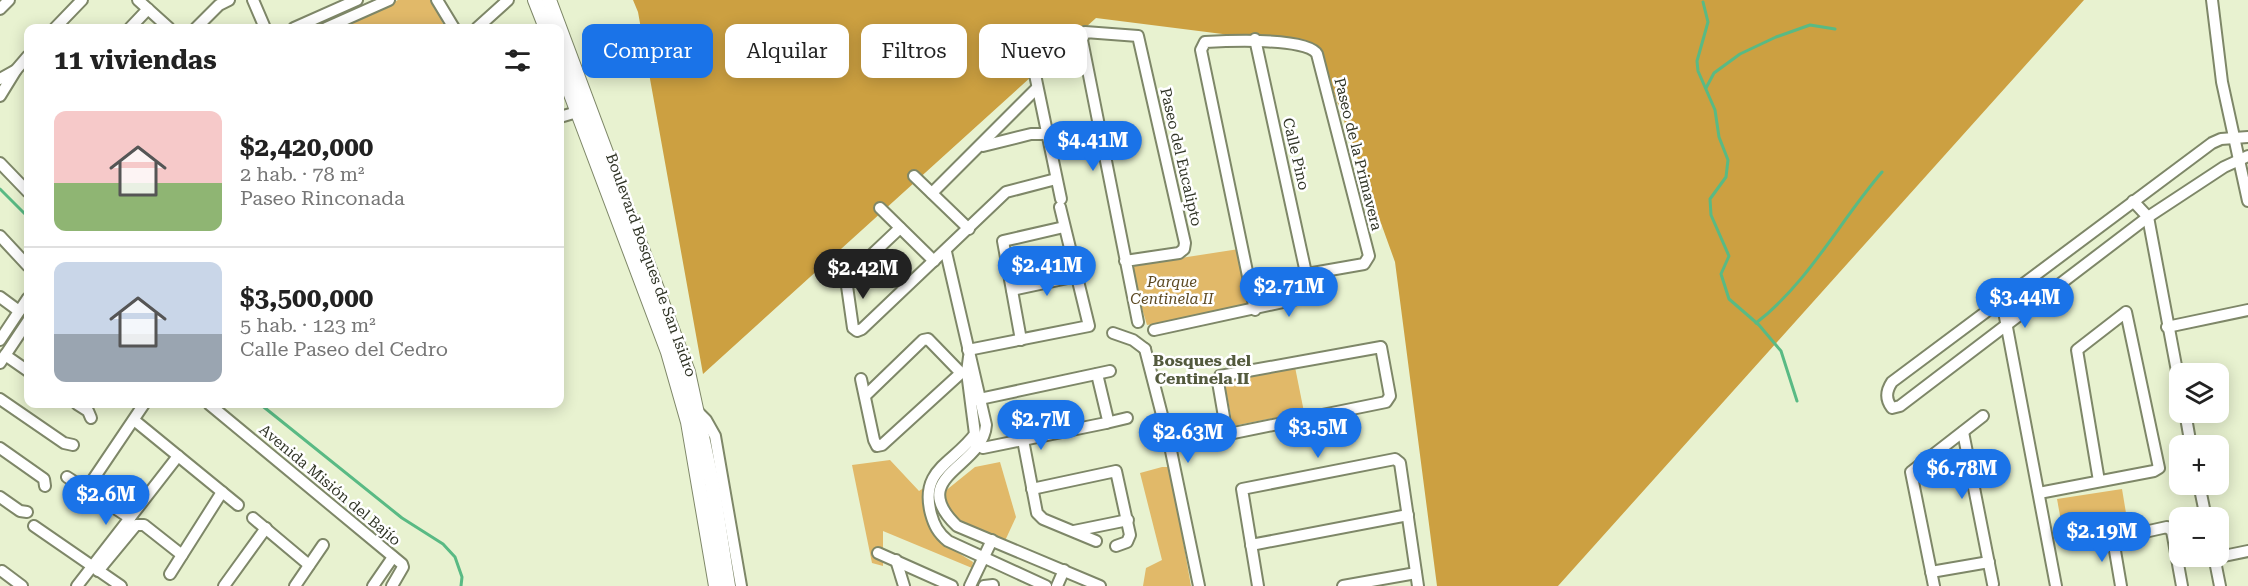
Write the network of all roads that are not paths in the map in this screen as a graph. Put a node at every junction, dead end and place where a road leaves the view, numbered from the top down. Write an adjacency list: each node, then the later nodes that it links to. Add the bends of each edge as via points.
1 (9, 0): 15 (street)
2 (82, 0): 18 (street)
3 (138, 0): 16 (street)
4 (229, 0): 13 (street)
5 (252, 0): 22 (street)
6 (357, 0): 14 (street)
7 (389, 0): 17 (street)
8 (437, 0): 25 (street)
9 (535, 0): 27 (main road)
10 (549, 0): 28 (main road, Boulevard Bosques de San Isidro)
11 (2212, 0): 41 (street, via 2222,82)
12 (503, 1): 26 (street)
13 (216, 3): 21 (street)
14 (340, 8): 17 (street); 23 (street)
15 (0, 9)
16 (148, 9): 19 (street); 20 (street)
17 (345, 20): 24 (street)
18 (59, 24)
19 (134, 24)
20 (165, 24)
21 (199, 24)
22 (263, 24)
23 (303, 24)
24 (336, 24)
25 (452, 24)
26 (481, 24)
27 (544, 24)
28 (558, 24)
29 (564, 39): 95 (main road, Boulevard Bosques de San Isidro, via 654,275 688,372)
30 (1255, 39): 61 (street, Calle Pino); 61 (street, Paseo de la Primavera, via 1308,48 1317,54 1368,261); 67 (street, via 1205,42 1201,50)
31 (24, 61): 34 (street)
32 (564, 76): 37 (main road, Boulevard Bosques de San Isidro)
33 (1035, 78): 35 (street)
34 (2, 81): 36 (street)
35 (1037, 88): 39 (street); 42 (street)
36 (0, 96)
37 (577, 112): 38 (street); 160 (main road, Boulevard Bosques de San Isidro, via 669,352 688,422)
38 (564, 116)
39 (1047, 134): 42 (street, via 1014,137); 46 (street)
40 (2248, 137): 41 (street)
41 (2235, 138): 43 (street); 49 (street, via 2212,143)
42 (979, 147): 48 (street)
43 (2243, 158): 50 (street); 52 (street)
44 (0, 163): 47 (street)
45 (914, 176): 48 (street)
46 (1056, 179): 53 (street); 55 (street, via 1012,189)
47 (24, 188)
48 (932, 193): 55 (street)
49 (2133, 201): 52 (street); 65 (street)
50 (2248, 201)
51 (880, 208): 54 (street)
52 (2148, 217): 71 (street); 73 (street)
53 (1064, 227): 62 (street); 63 (street, via 1003,241)
54 (900, 228): 58 (street); 58 (street, via 846,279 856,331)
55 (969, 230): 57 (street)
56 (0, 236): 60 (street)
57 (946, 252): 58 (street); 80 (street)
58 (934, 261)
59 (1125, 261): 59 (street, Paseo del Eucalipto, via 1082,40 1085,32 1138,36 1184,249); 70 (street)
60 (24, 262)
61 (1307, 274): 67 (street, Calle Pino, via 1311,296)
62 (1077, 276): 63 (street); 77 (street, via 1089,326)
63 (1012, 290): 77 (street)
64 (0, 297): 69 (street)
65 (2002, 301): 71 (street); 71 (street, via 1892,382 1886,396 1888,403 1892,408 1900,406)
66 (24, 304): 69 (street)
67 (1255, 310): 74 (street)
68 (2248, 310): 73 (street)
69 (20, 311): 76 (street)
70 (1138, 322): 74 (street); 78 (street)
71 (2006, 326): 116 (street)
72 (24, 327): 81 (street)
73 (2167, 327): 82 (street)
74 (1154, 330): 79 (street)
75 (1113, 333): 78 (street)
76 (0, 340)
77 (1021, 340): 80 (street)
78 (1134, 340): 79 (street)
79 (1145, 349): 106 (street)
80 (968, 354): 85 (street)
81 (3, 359): 83 (street)
82 (2175, 363)
83 (24, 368)
84 (1110, 371): 86 (street)
85 (967, 372): 88 (street, via 928,339 923,340); 88 (street, via 882,446 873,440); 90 (street); 91 (street)
86 (1097, 374): 90 (street); 100 (street)
87 (861, 379): 88 (street)
88 (865, 396)
89 (0, 399): 105 (street, via 64,443)
90 (982, 399): 91 (street); 104 (street, via 986,425 982,442)
91 (969, 402): 104 (street)
92 (83, 408): 97 (street)
93 (142, 408): 99 (street)
94 (214, 408): 140 (street, Avenida Misión del Bajío)
95 (696, 410): 161 (main road, Boulevard Bosques de San Isidro); 162 (street, Boulevard Bosques de San Isidro, via 715,436)
96 (1983, 416): 101 (street)
97 (91, 418)
98 (1127, 418): 100 (street)
99 (134, 420): 108 (street); 114 (street)
100 (1107, 422): 103 (street)
101 (1964, 432): 143 (street); 149 (street, via 1911,472)
102 (1227, 434): 102 (street, via 1386,402 1390,396 1381,347 1220,376); 106 (street)
103 (1023, 440): 104 (street, via 983,448); 113 (street)
104 (974, 443): 109 (street)
105 (73, 445)
106 (1170, 446): 169 (street)
107 (0, 448): 112 (street, via 44,479)
108 (178, 456): 115 (street); 122 (street)
109 (950, 464): 120 (street, via 938,497); 124 (street, via 931,482 928,496)
110 (67, 477): 114 (street)
111 (2099, 481): 111 (street, via 2159,468 2126,312 2077,350); 116 (street)
112 (45, 486)
113 (1032, 489): 125 (street, via 1116,471); 129 (street, via 1039,516)
114 (86, 490): 122 (street)
115 (222, 492): 118 (street); 139 (street)
116 (2038, 493): 174 (street)
117 (0, 497): 119 (street)
118 (238, 505)
119 (27, 512)
120 (944, 513): 124 (street); 127 (street)
121 (1408, 515): 134 (street); 134 (street, via 1398,460 1242,489); 150 (street)
122 (130, 518): 146 (street)
123 (254, 518): 128 (street)
124 (932, 518): 131 (street)
125 (1128, 520): 129 (street); 135 (street, via 1130,540)
126 (34, 526): 146 (street)
127 (957, 526): 130 (street); 131 (street)
128 (266, 528): 144 (street); 156 (street)
129 (1074, 531): 132 (street)
130 (992, 540): 141 (street); 147 (street)
131 (948, 541): 141 (street)
132 (1096, 541)
133 (323, 545): 144 (street)
134 (1251, 545): 170 (street)
135 (1116, 546)
136 (2248, 551): 138 (street)
137 (878, 552): 142 (street)
138 (2229, 554)
139 (182, 555): 146 (street, via 144,525 136,525); 151 (street)
140 (393, 557): 158 (street); 159 (street, Avenida Misión del Bajío, via 403,567)
141 (983, 557): 165 (street); 166 (street)
142 (896, 560): 163 (street); 164 (street)
143 (1989, 562): 149 (street); 152 (street)
144 (309, 565): 157 (street)
145 (2216, 567): 177 (street)
146 (95, 569): 154 (street); 155 (street)
147 (1064, 570): 167 (street); 168 (street)
148 (2, 571): 153 (street)
149 (1931, 572): 173 (street)
150 (1416, 573): 171 (street); 172 (street)
151 (170, 574)
152 (1994, 584)
153 (22, 586)
154 (77, 586)
155 (121, 586)
156 (224, 586)
157 (295, 586)
158 (373, 586)
159 (392, 586)
160 (716, 586)
161 (728, 586)
162 (741, 586)
163 (904, 586)
164 (952, 586)
165 (970, 586)
166 (1046, 586)
167 (1057, 586)
168 (1100, 586)
169 (1199, 586)
170 (1258, 586)
171 (1343, 586)
172 (1418, 586)
173 (1934, 586)
174 (2056, 586)
175 (2121, 586): 176 (street, via 2113,539 2170,528)
176 (2182, 586)
177 (2220, 586)

